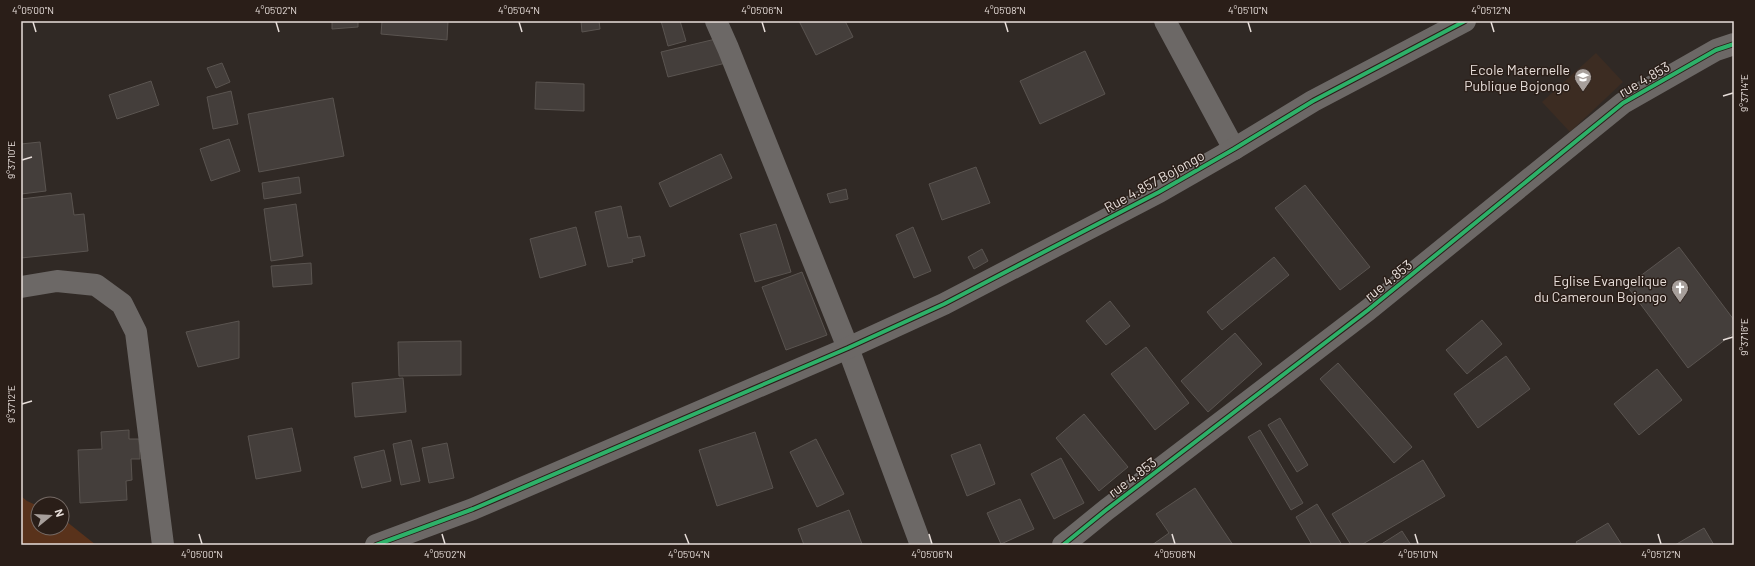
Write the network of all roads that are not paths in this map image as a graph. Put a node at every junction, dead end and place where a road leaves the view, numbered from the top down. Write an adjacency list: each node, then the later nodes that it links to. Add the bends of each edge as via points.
1 (716, 21): 7 (street)
2 (1165, 21): 5 (street)
3 (1465, 21): 5 (street, Rue 4.857 Bojongo, via 1313,101)
4 (1734, 44): 11 (street, rue 4.853, via 1716,50 1623,103 1368,310)
5 (1234, 149): 7 (street, Rue 4.857 Bojongo, via 1159,192 944,304)
6 (21, 287): 8 (street, via 57,281 96,285 122,304 136,332)
7 (848, 348): 9 (street, Rue 4.857 Bojongo, via 473,509); 10 (street)
8 (163, 545)
9 (376, 545)
10 (921, 545)
11 (1063, 545)

